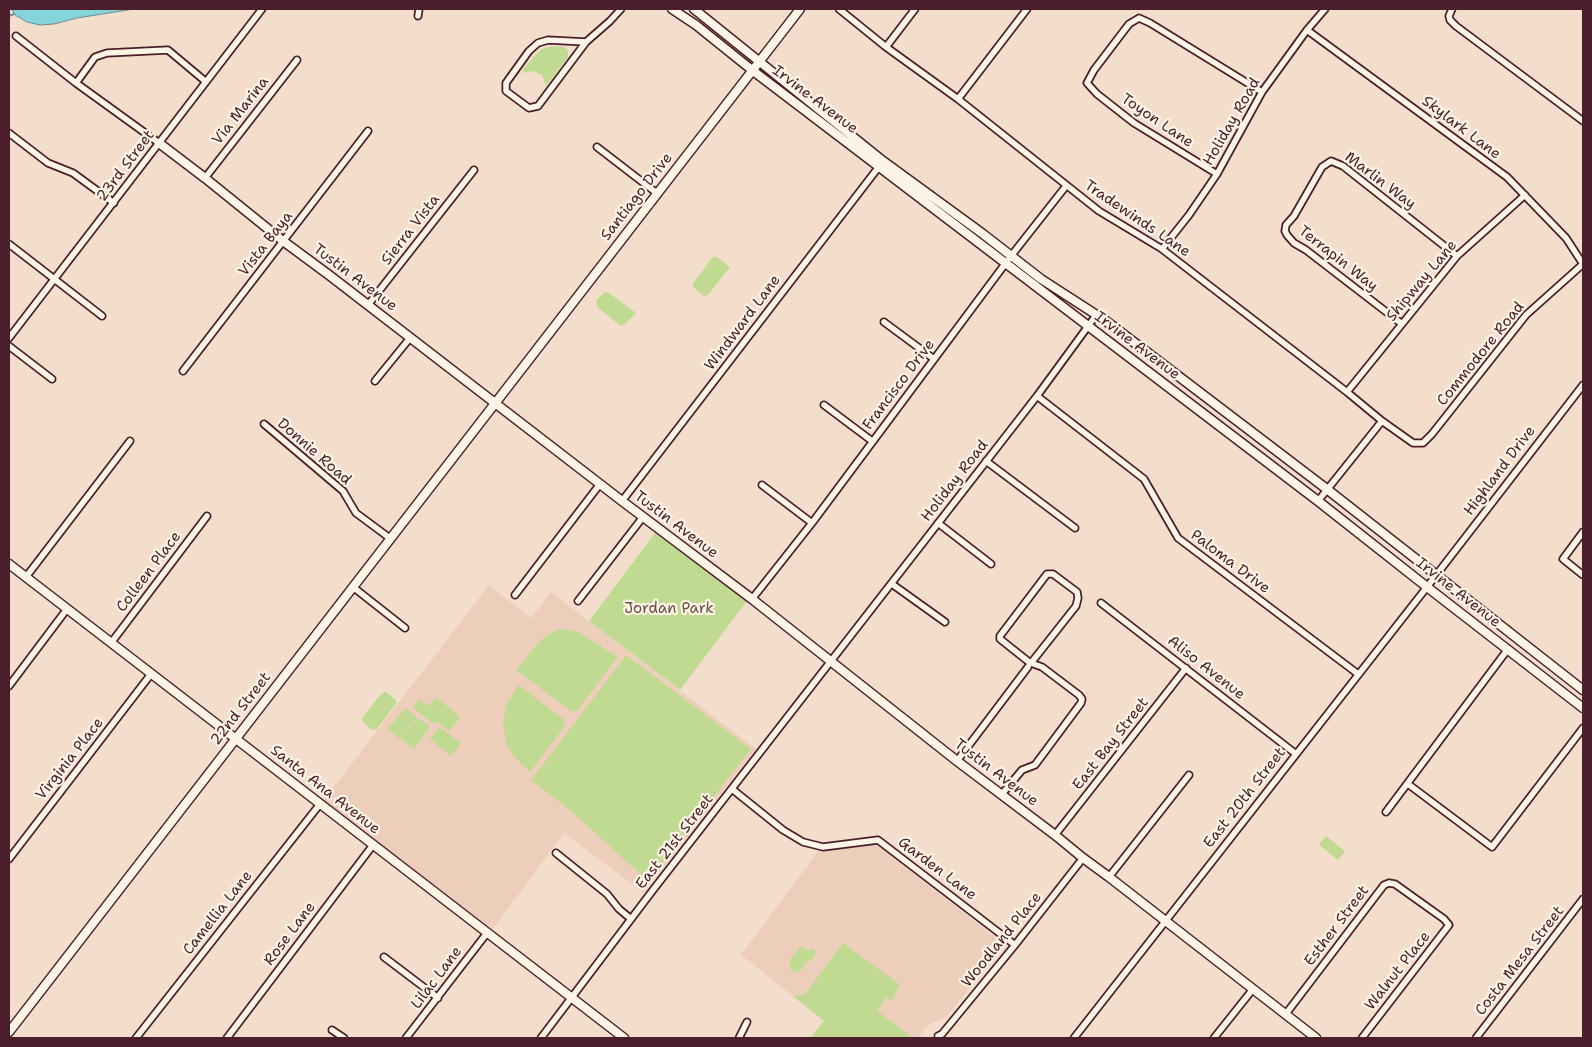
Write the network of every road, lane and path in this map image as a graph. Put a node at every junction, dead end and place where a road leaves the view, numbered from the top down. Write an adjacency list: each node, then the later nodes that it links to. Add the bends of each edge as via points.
1 (262, 9): 20 (street, 23rd Street)
2 (419, 9): 12 (street)
3 (621, 9): 15 (street)
4 (672, 9): 19 (street, Irvine Avenue)
5 (694, 9): 18 (street, Irvine Avenue)
6 (800, 9): 18 (street, Santiago Drive)
7 (838, 9): 16 (street, Tradewinds Lane)
8 (915, 9): 16 (street)
9 (1028, 9): 23 (street)
10 (1325, 9): 13 (street, Holiday Road)
11 (1452, 9): 24 (street, via 1449,16 1456,26)
12 (418, 16)
13 (1308, 30): 22 (street, Holiday Road); 35 (street, Skylark Lane, via 1507,177)
14 (16, 36): 21 (street, Tustin Avenue)
15 (586, 42): 15 (street, via 548,40 538,44 528,51 506,83 506,91 529,108 538,106)
16 (886, 47): 23 (street, Tradewinds Lane)
17 (297, 60): 32 (street, Via Marina)
18 (759, 61): 19 (street, Santiago Drive); 29 (street, Irvine Avenue)
19 (752, 70): 29 (street, Irvine Avenue); 34 (street, Santiago Drive)
20 (205, 81): 21 (street, via 168,50 107,53 95,58); 27 (street, 23rd Street)
21 (76, 83): 27 (street, Tustin Avenue)
22 (1262, 92): 31 (street, Holiday Road); 31 (street, Toyon Lane, via 1139,18 1129,24 1094,70 1087,83 1097,94 1134,123)
23 (958, 99): 33 (street, Tradewinds Lane)
24 (1583, 121)
25 (368, 131): 38 (street, Vista Baya)
26 (9, 133): 36 (street, via 48,163 73,173)
27 (159, 143): 32 (street, Tustin Avenue); 36 (street, 23rd Street)
28 (597, 146): 34 (street)
29 (881, 164): 41 (street, Irvine Avenue); 43 (street, Irvine Avenue); 73 (street, Windward Lane)
30 (474, 170): 46 (street, Sierra Vista)
31 (1217, 174): 40 (street, Holiday Road)
32 (205, 178): 38 (street, Tustin Avenue)
33 (1066, 186): 40 (street, Tradewinds Lane, via 1099,211); 41 (street, Francisco Drive)
34 (658, 194): 62 (street, Santiago Drive)
35 (1525, 195): 42 (street, Shipway Lane); 44 (street, Skylark Lane, via 1566,238)
36 (114, 203): 45 (street, 23rd Street)
37 (1285, 231): 42 (street, Marlin Way, via 1322,167 1332,160); 50 (street, Terrapin Way, via 1289,239)
38 (283, 241): 46 (street, Tustin Avenue); 56 (street, Vista Baya)
39 (9, 244): 45 (street)
40 (1162, 248): 60 (street, Tradewinds Lane)
41 (1011, 256): 43 (street, Francisco Drive); 47 (street, Irvine Avenue, via 1053,288)
42 (1457, 256): 50 (street, Shipway Lane)
43 (1006, 263): 51 (street, Irvine Avenue); 55 (street, Francisco Drive)
44 (1583, 264): 68 (street, Commodore Road, via 1526,315)
45 (53, 279): 48 (street); 52 (street, 23rd Street)
46 (368, 305): 53 (street, Tustin Avenue)
47 (1097, 314): 51 (street, Holiday Road); 72 (street, Irvine Avenue)
48 (102, 316)
49 (884, 322): 55 (street)
50 (1402, 324): 60 (street, Shipway Lane)
51 (1088, 326): 61 (street, Holiday Road); 74 (street, Irvine Avenue)
52 (9, 338)
53 (410, 338): 58 (street); 62 (street, Tustin Avenue)
54 (9, 346): 57 (street)
55 (934, 359): 67 (street, Francisco Drive)
56 (183, 371)
57 (52, 379)
58 (375, 381)
59 (1583, 384): 84 (street, Highland Drive)
60 (1347, 392): 64 (street, Tradewinds Lane)
61 (1037, 396): 69 (street, Holiday Road); 103 (street, Paloma Drive, via 1144,479 1178,538)
62 (496, 403): 70 (street, Tustin Avenue); 81 (street, 22nd Street)
63 (824, 405): 67 (street)
64 (1382, 421): 68 (street, Tradewinds Lane, via 1413,443); 72 (street)
65 (264, 424): 81 (street, Donnie Road, via 343,491 356,513)
66 (130, 441): 86 (street)
67 (872, 441): 77 (street, Francisco Drive)
68 (1423, 443)
69 (986, 461): 78 (street, Holiday Road); 79 (street)
70 (600, 484): 73 (street, Tustin Avenue); 90 (street)
71 (762, 485): 77 (street)
72 (1328, 490): 74 (street); 84 (street, Irvine Avenue)
73 (622, 501): 76 (street, Tustin Avenue)
74 (1318, 501): 89 (street, Irvine Avenue)
75 (206, 516): 97 (street, Colleen Place)
76 (643, 517): 91 (street, Tustin Avenue); 92 (street)
77 (812, 523): 91 (street, Francisco Drive)
78 (938, 523): 83 (street); 87 (street, Holiday Road)
79 (1075, 528)
80 (1583, 532): 85 (street, via 1563,559)
81 (391, 539): 88 (street, 22nd Street)
82 (9, 564): 86 (street, Santa Ana Avenue)
83 (991, 564)
84 (1437, 574): 89 (street, East 20th Street); 105 (street, Irvine Avenue)
85 (1583, 575)
86 (26, 577): 94 (street, Santa Ana Avenue)
87 (892, 584): 95 (street); 99 (street, Holiday Road)
88 (353, 587): 96 (street); 108 (street, 22nd Street)
89 (1427, 587): 98 (street, Irvine Avenue); 103 (street, East 20th Street)
90 (514, 595)
91 (752, 599): 99 (street, Tustin Avenue)
92 (578, 601)
93 (1101, 603): 101 (street, Aliso Avenue)
94 (67, 609): 97 (street, Santa Ana Avenue); 104 (street)
95 (945, 622)
96 (405, 628)
97 (111, 643): 102 (street, Santa Ana Avenue)
98 (1508, 649): 106 (street, Irvine Avenue); 112 (street)
99 (831, 663): 110 (street, Tustin Avenue); 113 (street, East 21st Street)
100 (1030, 665): 100 (street, via 1076,606 1077,592 1053,574 1047,574 1000,636 1001,641); 110 (street); 114 (street, via 1042,667 1082,699 1035,765 1022,770)
101 (1186, 668): 109 (street, Aliso Avenue); 117 (street, East Bay Street)
102 (151, 674): 108 (street, Santa Ana Avenue); 121 (street, Virginia Place)
103 (1358, 674): 109 (street, East 20th Street)
104 (9, 686)
105 (1583, 690)
106 (1583, 708)
107 (1583, 728): 112 (street, via 1492,847)
108 (236, 739): 115 (street, Santa Ana Avenue); 136 (street, 22nd Street)
109 (1296, 754): 126 (street, East 20th Street)
110 (957, 761): 114 (street, Tustin Avenue)
111 (1189, 775): 122 (street)
112 (1408, 784): 116 (street)
113 (732, 789): 124 (street, East 21st Street); 128 (street, Garden Lane, via 803,842 823,847 878,840)
114 (1002, 794): 117 (street, Tustin Avenue)
115 (320, 804): 118 (street, Santa Ana Avenue); 138 (street, Camellia Lane)
116 (1386, 812)
117 (1055, 835): 120 (street, Tustin Avenue)
118 (373, 845): 127 (street, Santa Ana Avenue); 139 (street, Rose Lane)
119 (556, 853): 124 (street, via 607,894)
120 (1083, 858): 122 (street, Tustin Avenue); 128 (street, Woodland Place)
121 (9, 859)
122 (1109, 876): 126 (street, Tustin Avenue)
123 (1583, 899): 149 (street, Costa Mesa Street)
124 (631, 919): 132 (street, East 21st Street)
125 (1444, 919): 133 (street, Esther Street, via 1395,884 1385,884); 148 (street, Walnut Place, via 1449,925)
126 (1166, 920): 130 (street, Tustin Avenue); 145 (street, East 20th Street)
127 (487, 933): 131 (street, Lilac Lane); 132 (street, Santa Ana Avenue)
128 (1015, 946): 137 (street, Woodland Place)
129 (384, 957): 131 (street)
130 (1253, 989): 133 (street, Tustin Avenue); 146 (street)
131 (438, 998): 141 (street, Lilac Lane)
132 (572, 998): 142 (street, East 21st Street); 143 (street, Santa Ana Avenue)
133 (1285, 1015): 147 (street, Tustin Avenue)
134 (747, 1022): 144 (street)
135 (332, 1030): 140 (street)
136 (9, 1032)
137 (938, 1036)
138 (136, 1038)
139 (227, 1038)
140 (344, 1038)
141 (406, 1038)
142 (541, 1038)
143 (624, 1038)
144 (739, 1038)
145 (1074, 1038)
146 (1214, 1038)
147 (1316, 1038)
148 (1362, 1038)
149 (1476, 1038)

